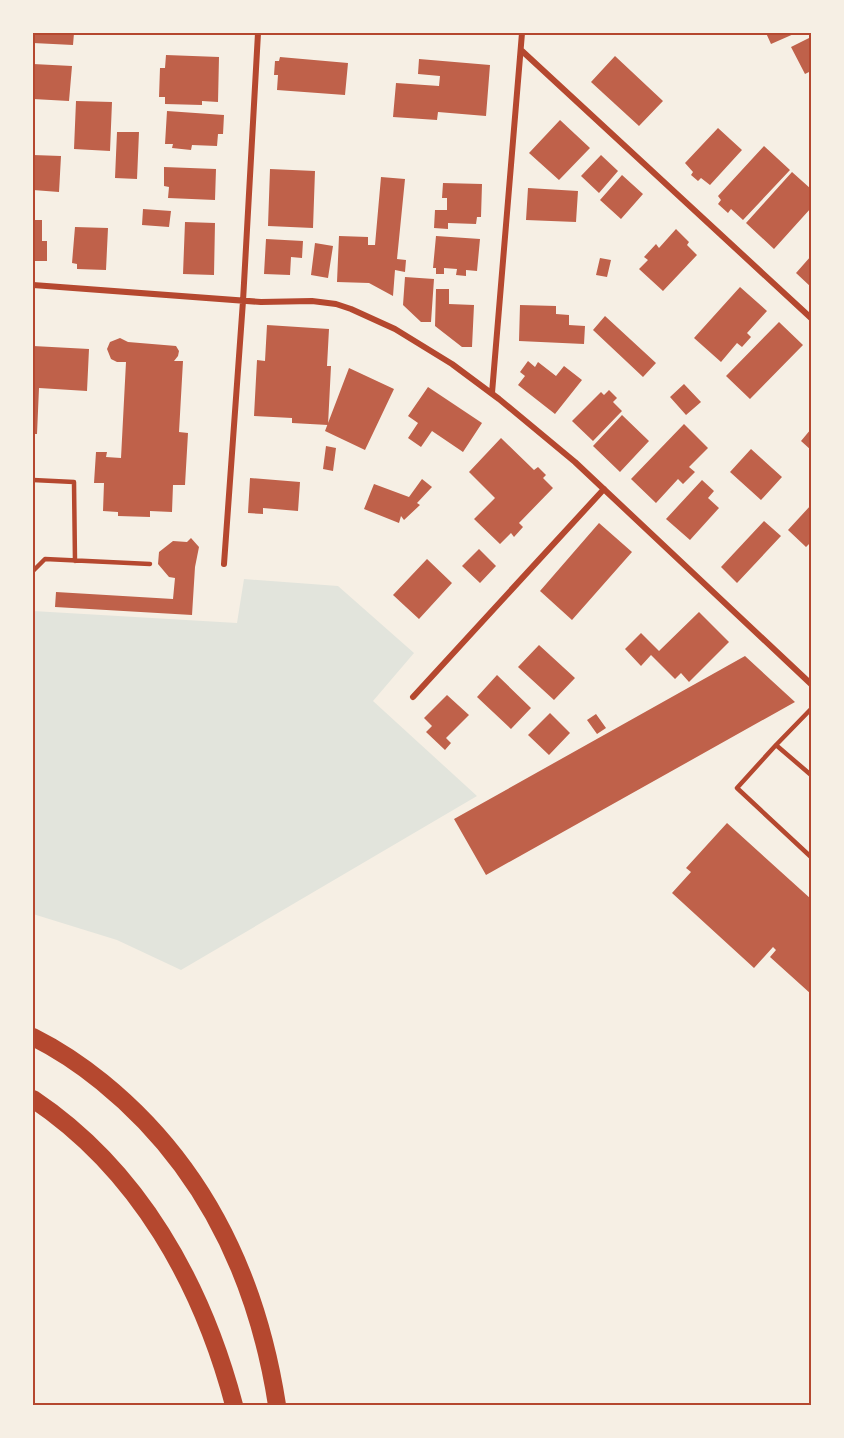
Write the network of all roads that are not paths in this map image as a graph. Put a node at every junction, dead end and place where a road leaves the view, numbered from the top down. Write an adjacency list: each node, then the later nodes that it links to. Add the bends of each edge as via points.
1 (258, 33): 5 (street)
2 (522, 33): 3 (street)
3 (521, 50): 6 (street); 7 (street)
4 (33, 285): 5 (street)
5 (243, 301): 7 (street, via 312,301 351,309 420,343); 12 (street)
6 (811, 318)
7 (492, 393): 9 (street)
8 (33, 480): 10 (lane, via 74,482)
9 (604, 489): 14 (street); 15 (street)
10 (75, 561): 11 (lane); 13 (lane, via 45,559)
11 (150, 564)
12 (225, 564)
13 (33, 571)
14 (811, 684)
15 (413, 697)
16 (811, 709): 17 (lane)
17 (776, 745): 18 (lane); 19 (lane, via 737,788)
18 (811, 776)
19 (811, 857)
20 (33, 1037): 23 (highway, via 84,1068 122,1099 187,1171 215,1216 245,1281 261,1330)
21 (33, 1100): 22 (highway, via 100,1154 156,1224 188,1278 213,1337)
22 (234, 1405)
23 (277, 1405)

